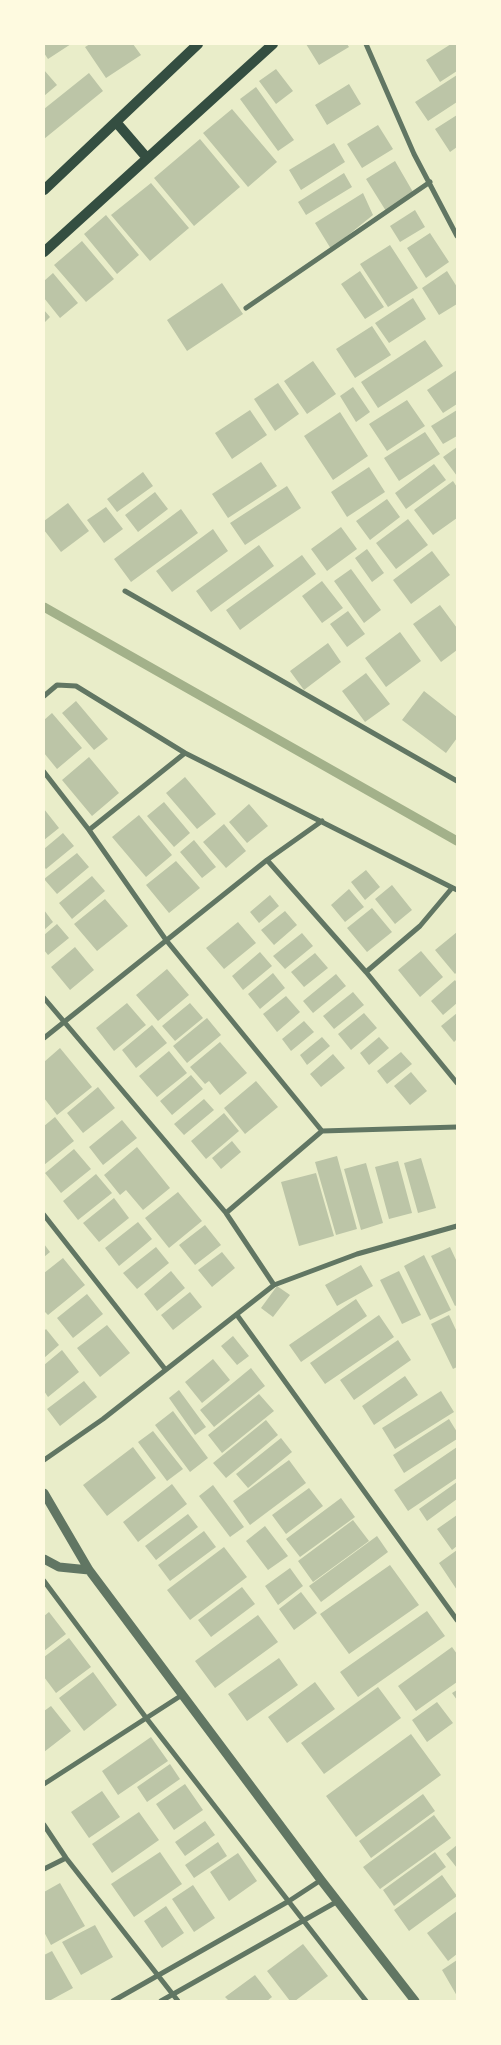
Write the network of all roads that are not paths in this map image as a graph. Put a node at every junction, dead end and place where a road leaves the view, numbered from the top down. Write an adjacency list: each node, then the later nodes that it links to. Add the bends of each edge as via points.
1 (198, 44): 4 (main road)
2 (272, 44): 5 (main road)
3 (366, 44): 6 (street, via 414,154)
4 (116, 122): 5 (main road); 7 (main road)
5 (147, 158): 9 (main road)
6 (430, 182): 8 (street); 10 (street)
7 (44, 190)
8 (457, 236)
9 (44, 252)
10 (246, 308)
11 (125, 592): 15 (street)
12 (44, 696): 13 (street, via 56,685 76,686)
13 (185, 753): 16 (street); 17 (street)
14 (44, 772): 17 (street)
15 (457, 781)
16 (322, 821): 18 (street); 19 (street)
17 (89, 830): 20 (street)
18 (267, 860): 20 (street); 21 (street)
19 (455, 889): 21 (street, via 420,926)
20 (166, 940): 23 (street); 27 (street)
21 (366, 972): 25 (street)
22 (44, 998): 23 (street)
23 (64, 1023): 24 (street); 28 (street)
24 (44, 1038)
25 (457, 1083)
26 (457, 1127): 27 (street)
27 (322, 1131): 28 (street)
28 (226, 1213): 31 (street)
29 (44, 1215): 33 (street)
30 (457, 1226): 31 (street, via 357,1254)
31 (274, 1284): 32 (street)
32 (237, 1315): 33 (street); 39 (street)
33 (165, 1369): 34 (street, via 104,1419)
34 (44, 1460)
35 (44, 1493): 37 (street)
36 (44, 1559): 37 (street, via 59,1567)
37 (89, 1570): 40 (street)
38 (44, 1581): 41 (street)
39 (457, 1620)
40 (182, 1695): 41 (street); 46 (street)
41 (147, 1719): 42 (street); 47 (street)
42 (44, 1784)
43 (44, 1825): 44 (street)
44 (66, 1858): 45 (street); 50 (street)
45 (44, 1869)
46 (321, 1880): 47 (street); 48 (street)
47 (289, 1901): 49 (street); 50 (street)
48 (338, 1901): 49 (street); 56 (street)
49 (305, 1920): 51 (street); 55 (street)
50 (159, 1975): 51 (street); 52 (street)
51 (173, 1994): 53 (street); 54 (street)
52 (113, 2001)
53 (161, 2001)
54 (178, 2001)
55 (366, 2001)
56 (414, 2001)

